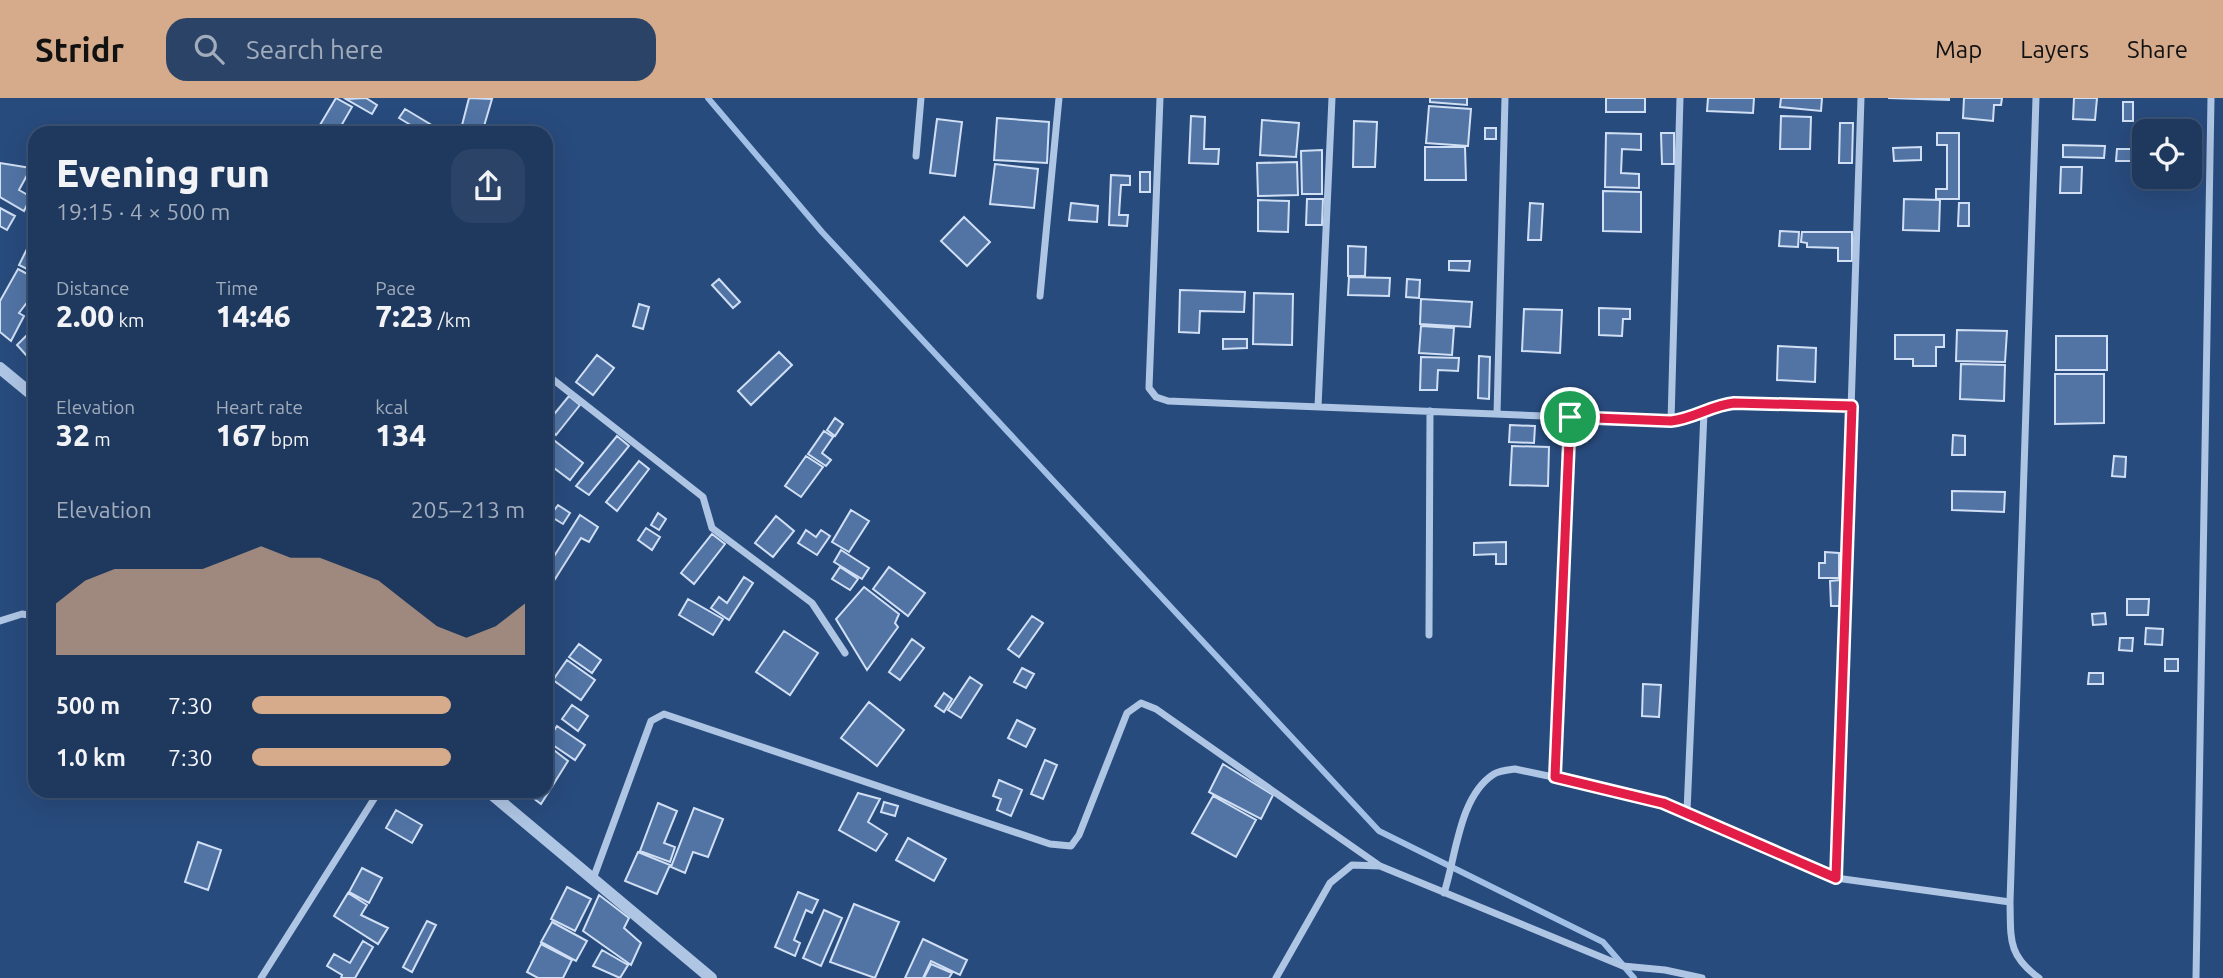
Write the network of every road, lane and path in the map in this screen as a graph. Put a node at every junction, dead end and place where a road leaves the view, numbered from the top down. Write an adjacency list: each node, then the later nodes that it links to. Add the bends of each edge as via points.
1 (921, 98): 10 (street)
2 (1059, 98): 11 (street)
3 (1160, 98): 16 (street, via 1149,388 1168,401)
4 (1332, 98): 16 (street)
5 (1506, 98): 19 (street)
6 (1680, 98): 21 (street)
7 (1861, 98): 15 (street)
8 (2036, 98): 34 (street)
9 (2211, 98): 40 (street)
10 (916, 156)
11 (1040, 296)
12 (0, 368): 14 (street)
13 (553, 379): 25 (street, via 704,497 712,528 812,603)
14 (28, 391)
15 (1852, 406): 18 (street, via 1734,403); 31 (street)
16 (1318, 407): 17 (street)
17 (1430, 411): 19 (street); 24 (street)
18 (1704, 412): 21 (street); 29 (street)
19 (1497, 414): 20 (street)
20 (1570, 417): 21 (street); 26 (street)
21 (1671, 421)
22 (28, 615): 23 (street)
23 (0, 621)
24 (1429, 635)
25 (845, 653)
26 (1555, 777): 29 (street, via 1638,795); 33 (street, via 1515,769 1494,773 1476,792 1466,813)
27 (375, 798): 35 (street)
28 (496, 798): 32 (street)
29 (1687, 812): 31 (street)
30 (1380, 866): 32 (street, via 1141,703 1127,713 1071,846 1050,844 664,714 651,721); 33 (street); 37 (street, via 1352,865 1330,883)
31 (1836, 878): 34 (street)
32 (593, 879): 36 (street)
33 (1444, 893): 38 (street, via 1623,966)
34 (2010, 902): 39 (street, via 2011,944 2025,967)
35 (261, 978)
36 (710, 978)
37 (1276, 978)
38 (1702, 978)
39 (2039, 978)
40 (2196, 978)

